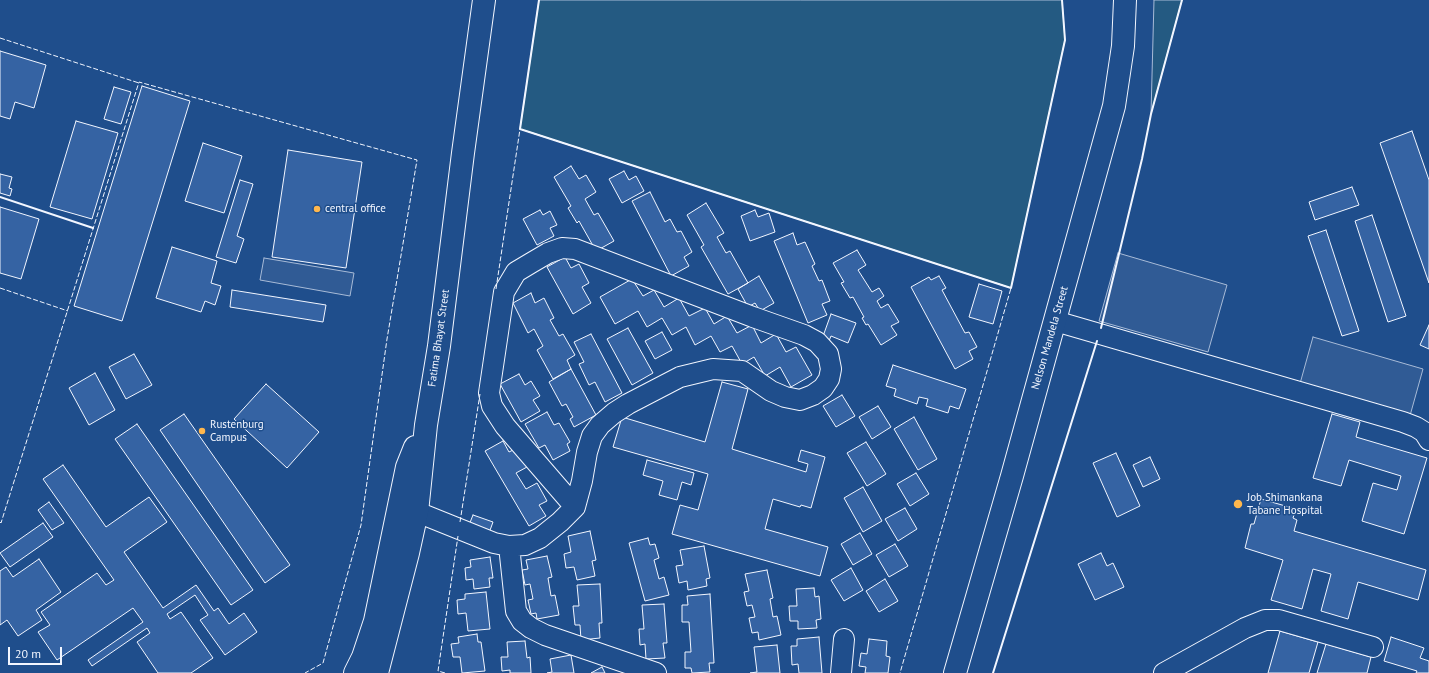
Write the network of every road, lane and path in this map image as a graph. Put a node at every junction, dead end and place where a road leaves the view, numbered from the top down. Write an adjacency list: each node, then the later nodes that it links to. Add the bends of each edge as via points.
1 (484, 0): 4 (main road, Fatima Bhayat Street, via 439,346)
2 (1125, 0): 3 (main road, Nelson Mandela Street, via 1123,46 1114,106)
3 (1055, 321): 5 (street, via 1402,422 1424,432); 15 (main road, Nelson Mandela Street)
4 (426, 424): 7 (main road, Fatima Bhayat Street); 11 (main road, via 407,467 375,621)
5 (1429, 440)
6 (575, 507): 6 (street, via 592,436 600,425 628,404 680,377 713,369 742,371 771,391 785,398 800,400 823,388 829,379 831,370 828,354 817,342 804,335 753,318 575,249 562,248 548,253 516,272 504,292 489,393 492,406 505,426); 8 (street, via 540,538 525,545)
7 (417, 512): 8 (street, via 494,543); 12 (main road, Fatima Bhayat Street)
8 (509, 546): 13 (street, via 516,611 522,621 545,635)
9 (844, 639): 14 (street)
10 (1373, 647): 16 (street, via 1279,620 1265,620 1245,628)
11 (355, 673)
12 (377, 673)
13 (656, 673)
14 (841, 673)
15 (955, 673)
16 (1164, 673)

